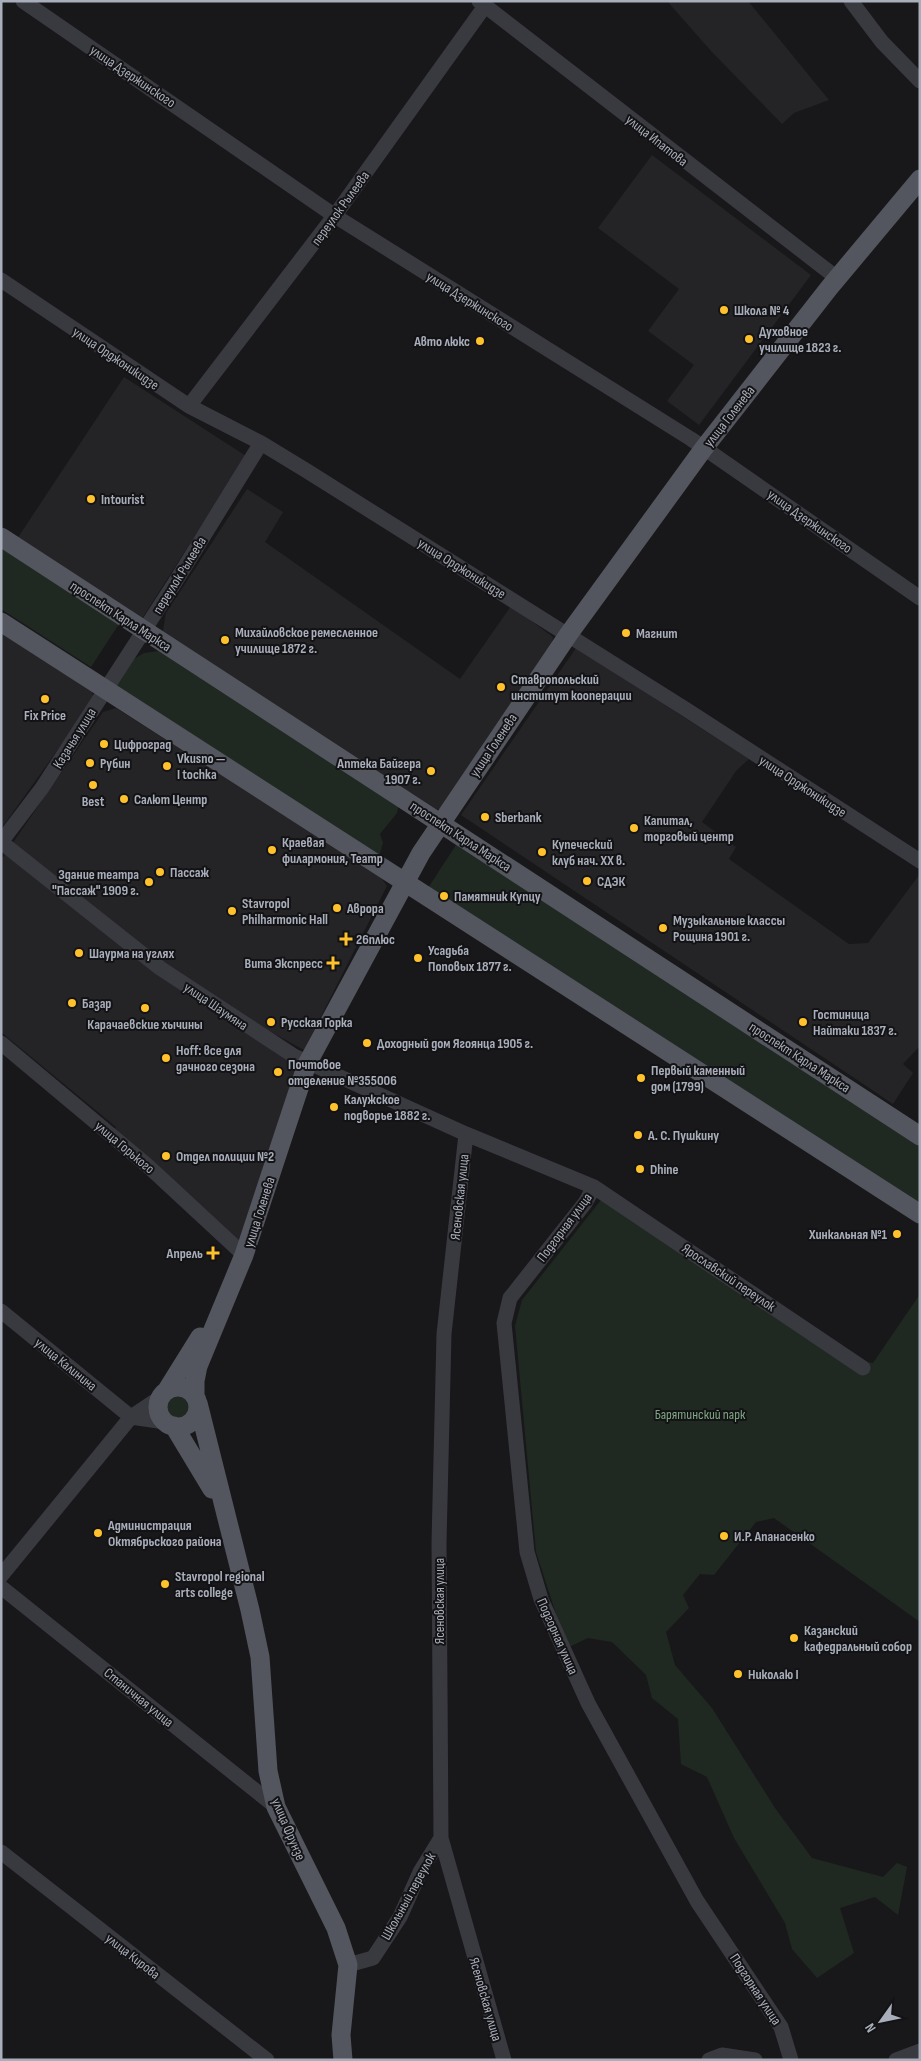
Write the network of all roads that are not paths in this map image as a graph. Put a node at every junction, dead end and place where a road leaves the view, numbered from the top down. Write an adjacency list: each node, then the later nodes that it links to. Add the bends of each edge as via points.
1 (23, 1): 6 (street, улица Дзержинского)
2 (851, 1): 4 (street, via 882,42)
3 (482, 4): 6 (street, переулок Рылеева); 7 (street, улица Ипатова)
4 (920, 81)
5 (920, 178): 7 (main road, улица Голенева)
6 (335, 216): 9 (street, переулок Рылеева); 11 (street, улица Дзержинского)
7 (837, 278): 11 (main road, улица Голенева)
8 (1, 280): 9 (street, улица Орджоникидзе)
9 (189, 406): 10 (street, улица Орджоникидзе)
10 (261, 443): 15 (street, переулок Рылеева); 16 (street, улица Орджоникидзе)
11 (704, 448): 13 (street, улица Дзержинского); 16 (main road, улица Голенева)
12 (1, 537): 15 (main road, проспект Карла Маркса)
13 (920, 598)
14 (1, 622): 17 (main road)
15 (143, 631): 17 (street, Казачья улица); 18 (main road, проспект Карла Маркса)
16 (568, 635): 18 (main road, улица Голенева); 20 (street, улица Орджоникидзе)
17 (106, 688): 19 (street, Казачья улица, via 42,788); 21 (main road)
18 (440, 823): 21 (main road, улица Голенева); 25 (main road, проспект Карла Маркса)
19 (1, 842): 23 (street, улица Шаумяна, via 160,968)
20 (920, 861)
21 (404, 883): 23 (main road, улица Голенева); 27 (main road)
22 (1, 1043): 28 (street, улица Горького, via 148,1166)
23 (301, 1060): 24 (street, улица Шаумяна); 28 (main road, улица Голенева)
24 (466, 1134): 26 (street, улица Шаумяна); 40 (street, Ясеновская улица, via 444,1334 439,1542)
25 (920, 1136)
26 (594, 1187): 31 (street, Ярославский переулок); 49 (street, Подгорная улица, via 510,1298 504,1322 527,1552 541,1599 588,1703 697,1901 781,2027)
27 (920, 1214)
28 (244, 1255): 29 (main road, улица Голенева)
29 (237, 1273): 32 (main road, улица Голенева); 33 (main road, улица Голенева, via 198,1366 194,1381)
30 (1, 1311): 34 (street, улица Калинина)
31 (863, 1368)
32 (164, 1394): 33 (main road, via 176,1387 185,1388); 34 (street, улица Голенева); 35 (main road, via 158,1405 160,1414)
33 (196, 1399): 35 (main road, via 197,1414 192,1421 183,1426); 36 (main road, улица Фрунзе)
34 (131, 1417): 35 (street); 37 (street, улица Голенева)
35 (169, 1424): 36 (main road, улица Фрунзе, via 211,1487)
36 (230, 1532): 39 (main road, улица Фрунзе, via 260,1658 268,1771)
37 (1, 1576)
38 (1, 1587): 39 (street, Станичная улица)
39 (276, 1807): 42 (main road, улица Фрунзе, via 336,1928)
40 (441, 1838): 42 (street, Школьный переулок, via 420,1872 400,1917 373,1958); 46 (street, Ясеновская улица)
41 (1, 1852): 44 (street, улица Кирова)
42 (348, 1965): 45 (main road, улица Фрунзе, via 341,2035)
43 (920, 2051): 50 (street)
44 (267, 2060)
45 (342, 2060)
46 (504, 2060)
47 (709, 2060): 48 (street, via 722,2056)
48 (755, 2060)
49 (791, 2060)
50 (896, 2060)

